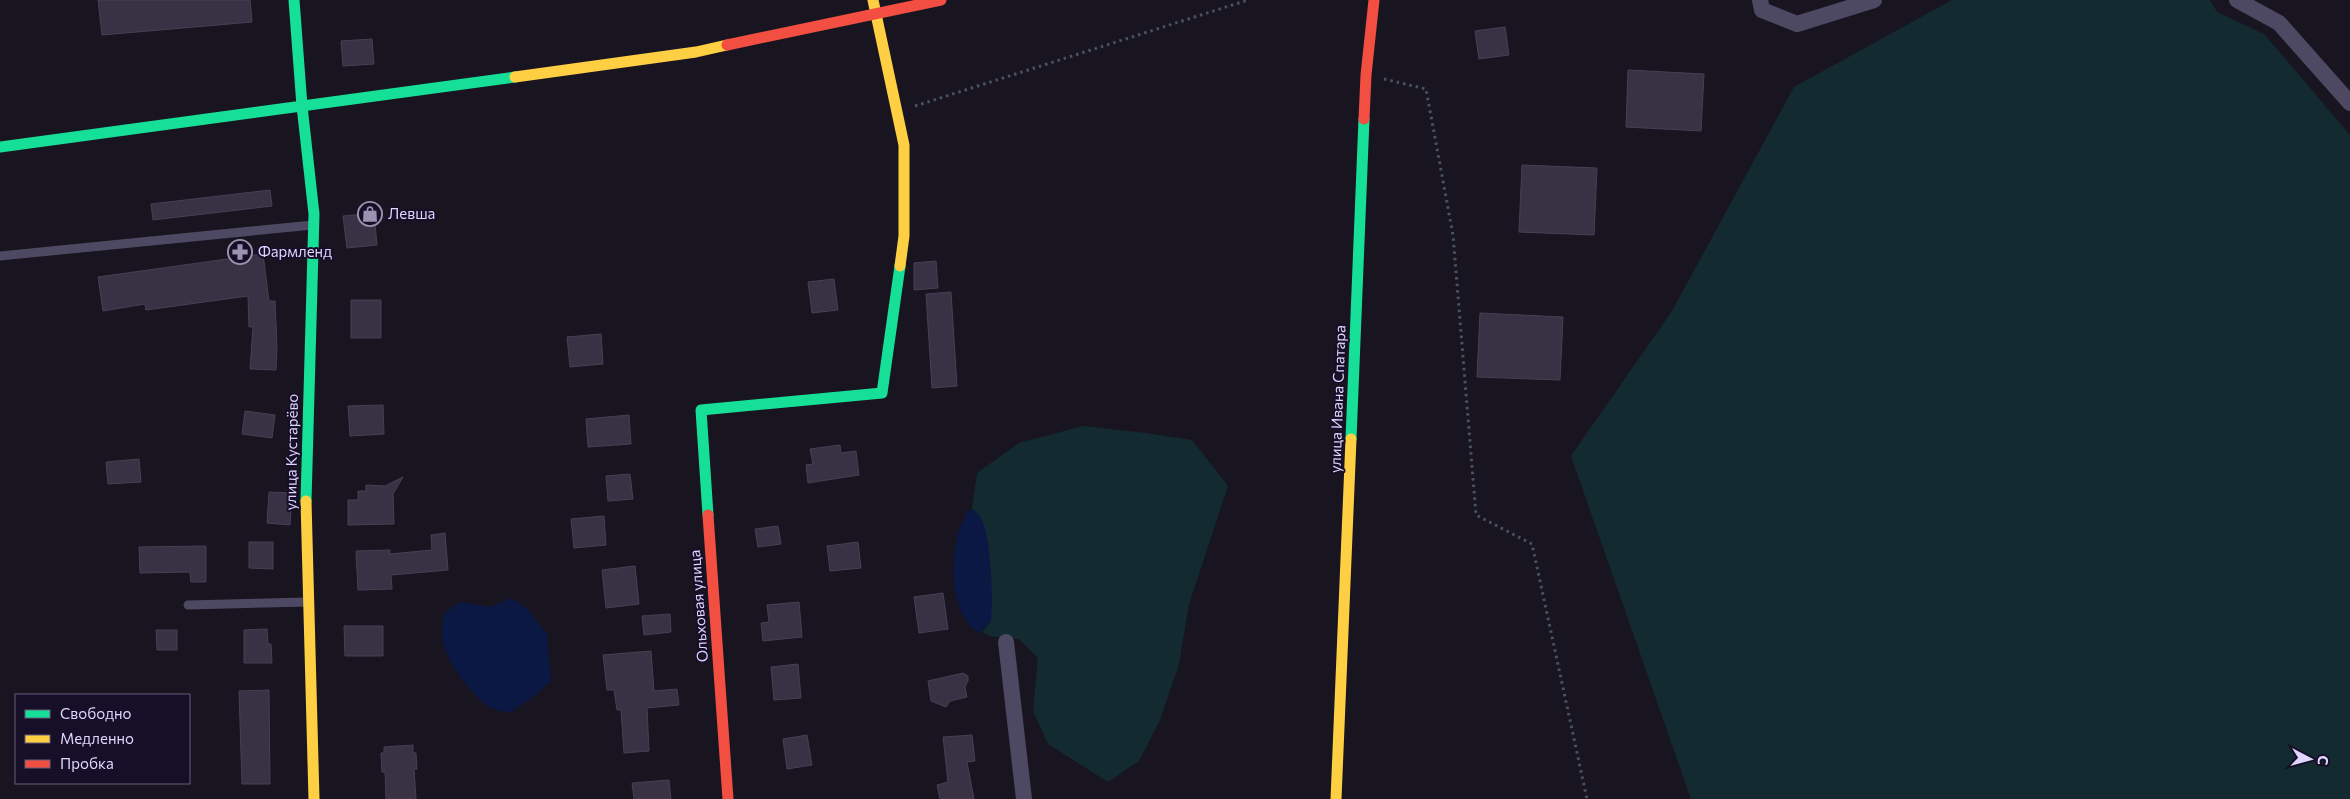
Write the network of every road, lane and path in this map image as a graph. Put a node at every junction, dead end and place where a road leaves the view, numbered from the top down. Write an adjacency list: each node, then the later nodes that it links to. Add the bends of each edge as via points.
1 (294, 0): 12 (street, улица Кустарёво)
2 (873, 0): 9 (street)
3 (941, 0): 9 (street)
4 (1248, 0): 13 (path)
5 (1374, 0): 10 (street, улица Ивана Спатара)
6 (1760, 0): 7 (street, via 1762,10 1797,24)
7 (1874, 0)
8 (2237, 0): 11 (street, via 2279,23)
9 (875, 14): 12 (street, via 696,52); 13 (street)
10 (1366, 75): 23 (street, улица Ивана Спатара); 24 (path, via 1426,89 1453,234 1476,515 1532,544)
11 (2350, 104)
12 (302, 106): 14 (street); 15 (street, улица Кустарёво)
13 (897, 112): 21 (street, Ольховая улица, via 904,145 904,236 882,393 701,410)
14 (0, 147)
15 (314, 225): 16 (lane); 17 (street, улица Кустарёво, via 305,476)
16 (0, 256)
17 (308, 602): 18 (lane); 20 (street, улица Кустарёво)
18 (188, 605)
19 (1006, 642): 22 (street)
20 (314, 799)
21 (728, 799)
22 (1024, 799)
23 (1336, 799)
24 (1587, 799)

